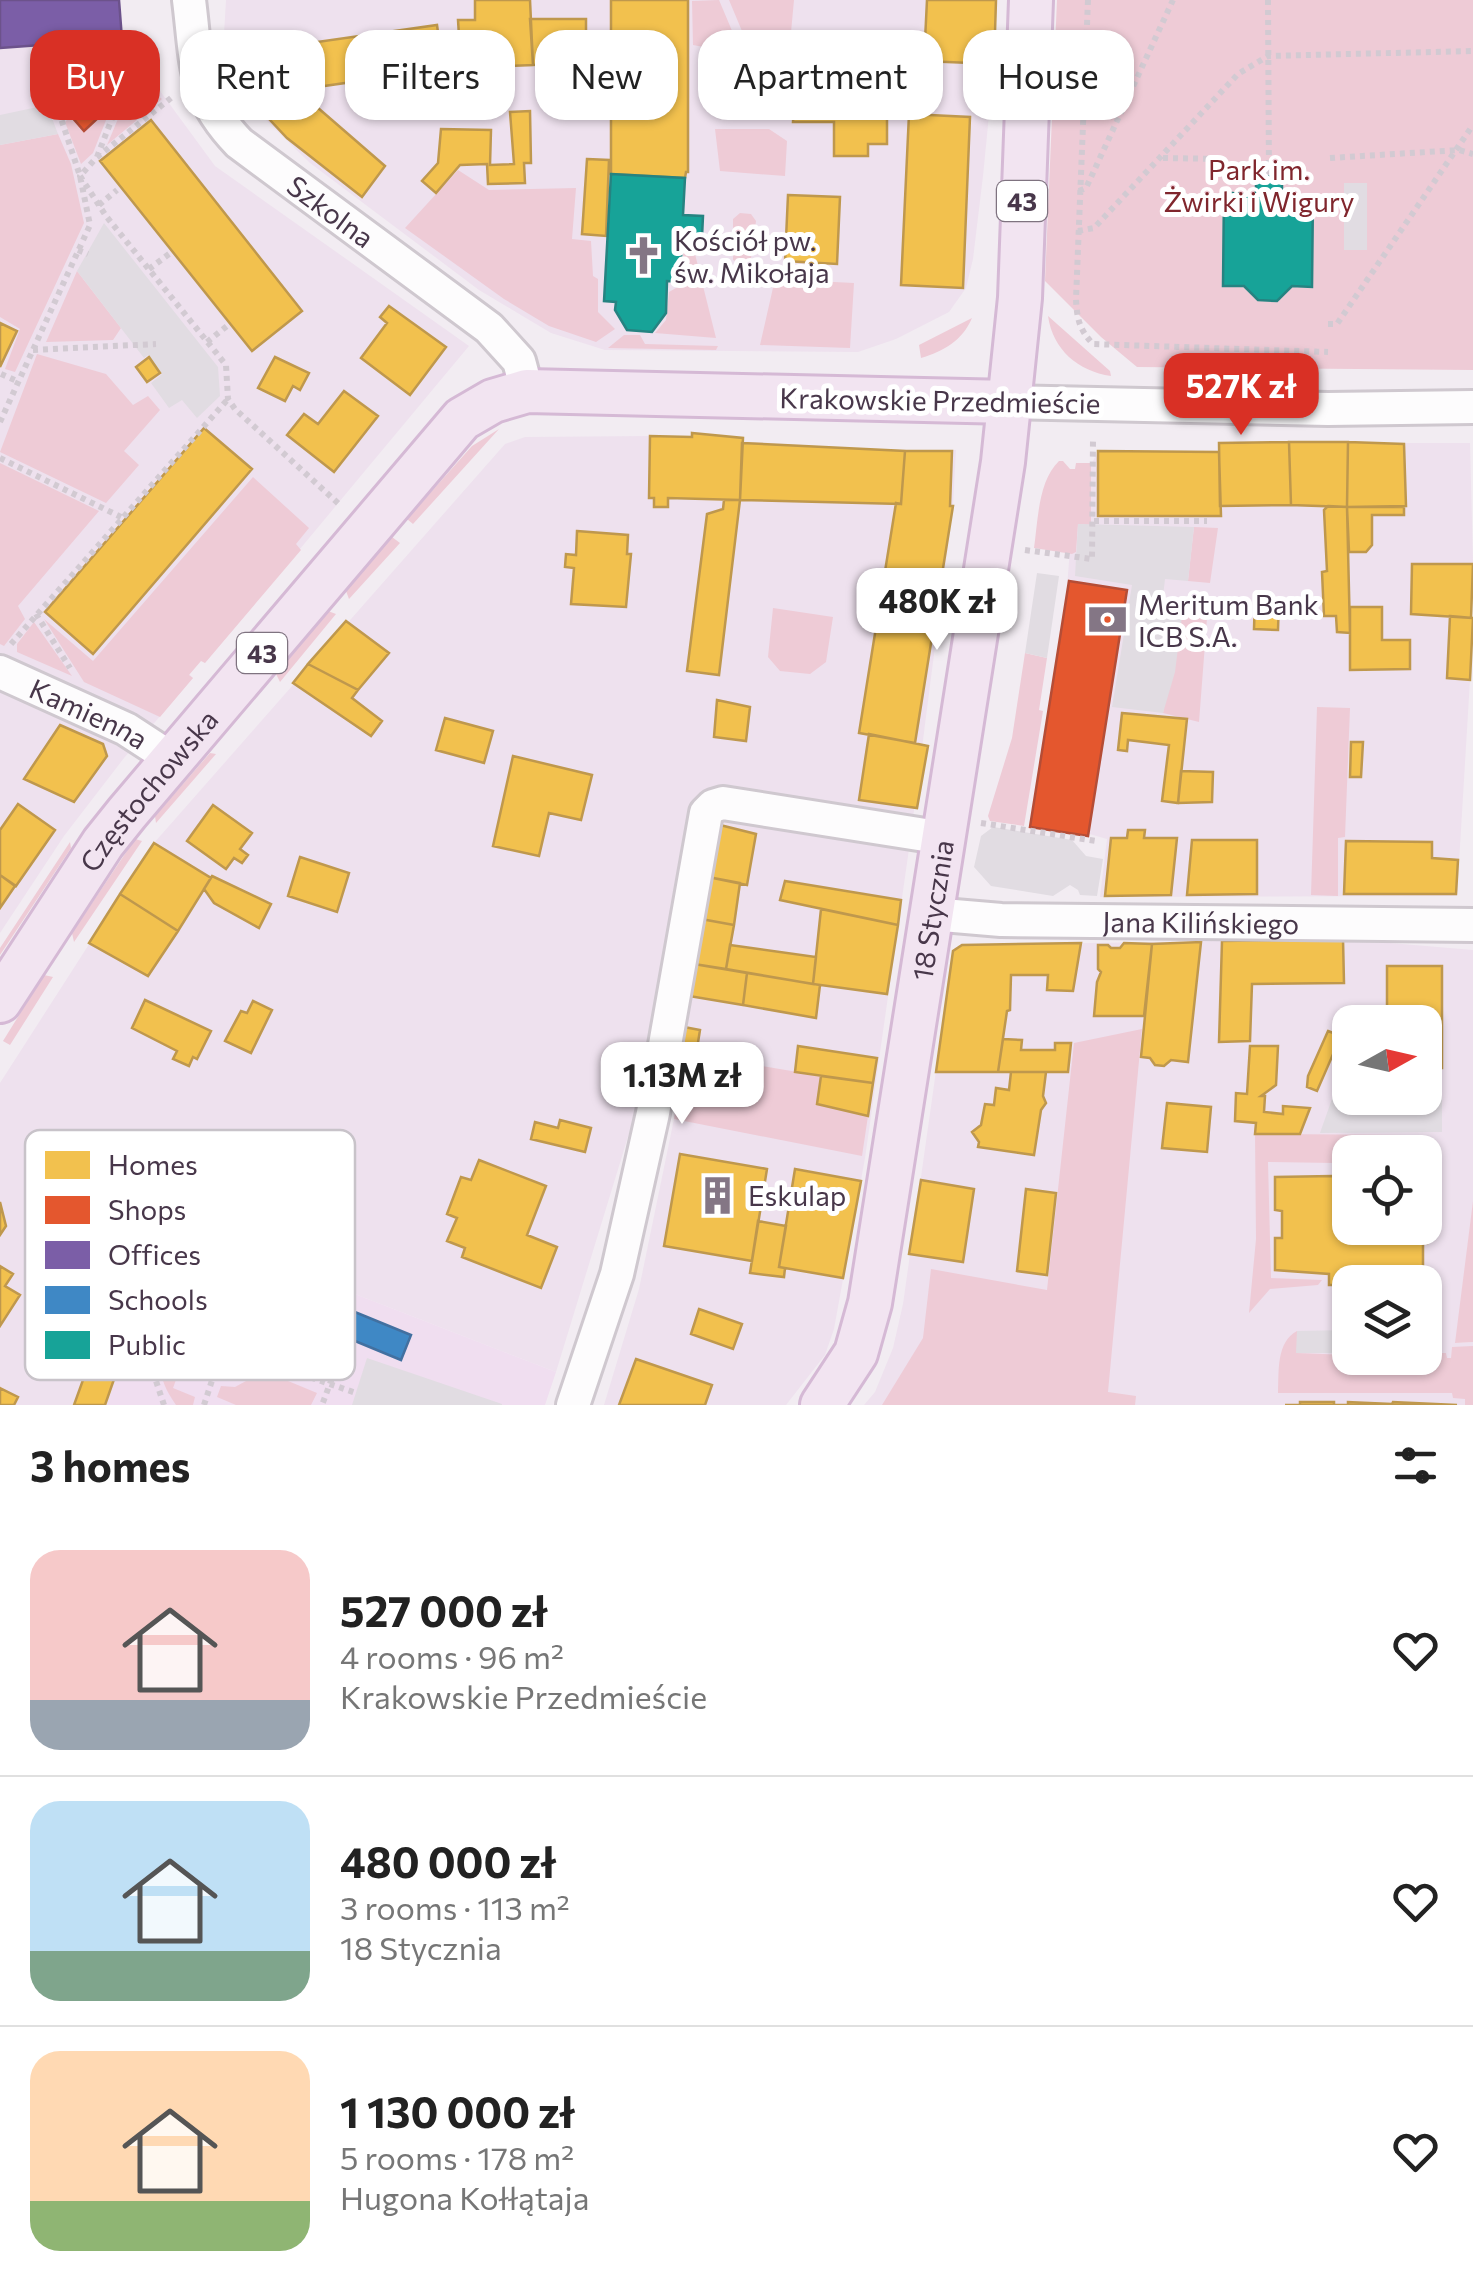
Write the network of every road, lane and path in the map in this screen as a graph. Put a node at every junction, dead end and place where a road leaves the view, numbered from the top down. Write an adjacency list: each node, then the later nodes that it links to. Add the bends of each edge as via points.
1 (189, 0): 38 (street, Szkolna, via 196,67 218,121 489,328 519,361)
2 (1030, 0): 40 (main road, 43)
3 (1088, 0): 21 (path)
4 (1174, 0): 21 (path)
5 (1268, 0): 7 (path)
6 (1473, 52): 7 (path)
7 (1268, 56): 15 (path, via 1238,74); 19 (path)
8 (176, 94): 14 (path)
9 (62, 120): 18 (path)
10 (111, 120): 14 (path)
11 (1473, 124): 12 (path)
12 (1459, 150): 13 (path); 16 (path); 30 (path, via 1338,324)
13 (1473, 154)
14 (96, 158): 18 (path)
15 (1162, 158): 17 (path); 25 (path, via 1094,228)
16 (1330, 158)
17 (1221, 159)
18 (80, 176): 22 (path); 24 (path)
19 (1269, 177)
20 (117, 190): 22 (path)
21 (1079, 191): 25 (path)
22 (99, 205): 23 (path)
23 (106, 216): 24 (path); 29 (path)
24 (90, 225): 26 (path)
25 (1078, 230): 35 (path, via 1077,322 1093,344)
26 (78, 250): 27 (path); 34 (path)
27 (88, 254)
28 (169, 254): 29 (path)
29 (149, 269): 32 (path)
30 (1328, 324)
31 (227, 326): 32 (path)
32 (207, 342): 39 (path, via 226,366)
33 (156, 344): 34 (path)
34 (33, 350): 37 (path)
35 (1328, 352)
36 (1, 374): 37 (path)
37 (19, 382): 42 (path)
38 (527, 391): 40 (main road, Krakowskie Przedmieście / 43); 53 (main road, Częstochowska / 43, via 462,420)
39 (228, 399): 45 (path); 46 (path)
40 (1010, 402): 41 (street, Krakowskie Przedmieście); 54 (main road, 18 Stycznia)
41 (1473, 406)
42 (0, 422)
43 (1093, 438): 47 (path)
44 (0, 458): 46 (path)
45 (346, 510)
46 (121, 517): 50 (path)
47 (1094, 521): 48 (path); 49 (path, via 1092,559)
48 (1208, 521)
49 (1025, 550)
50 (36, 614): 51 (path); 52 (path)
51 (3, 663): 53 (street, Kamienna)
52 (74, 674)
53 (172, 760): 58 (main road, Częstochowska / 43, via 103,843)
54 (962, 830): 55 (path); 56 (main road, 18 Stycznia); 68 (street, via 723,803 706,813 653,1113 617,1274)
55 (1096, 842)
56 (931, 914): 57 (street, Jana Kilińskiego); 69 (main road, 18 Stycznia, via 870,1303 856,1352)
57 (1473, 925)
58 (0, 1000)
59 (156, 1380): 65 (path)
60 (212, 1380): 66 (path)
61 (318, 1380): 63 (path)
62 (331, 1380): 63 (path)
63 (330, 1384): 64 (path); 67 (path)
64 (356, 1393)
65 (164, 1405)
66 (204, 1405)
67 (322, 1405)
68 (574, 1405)
69 (822, 1405)

